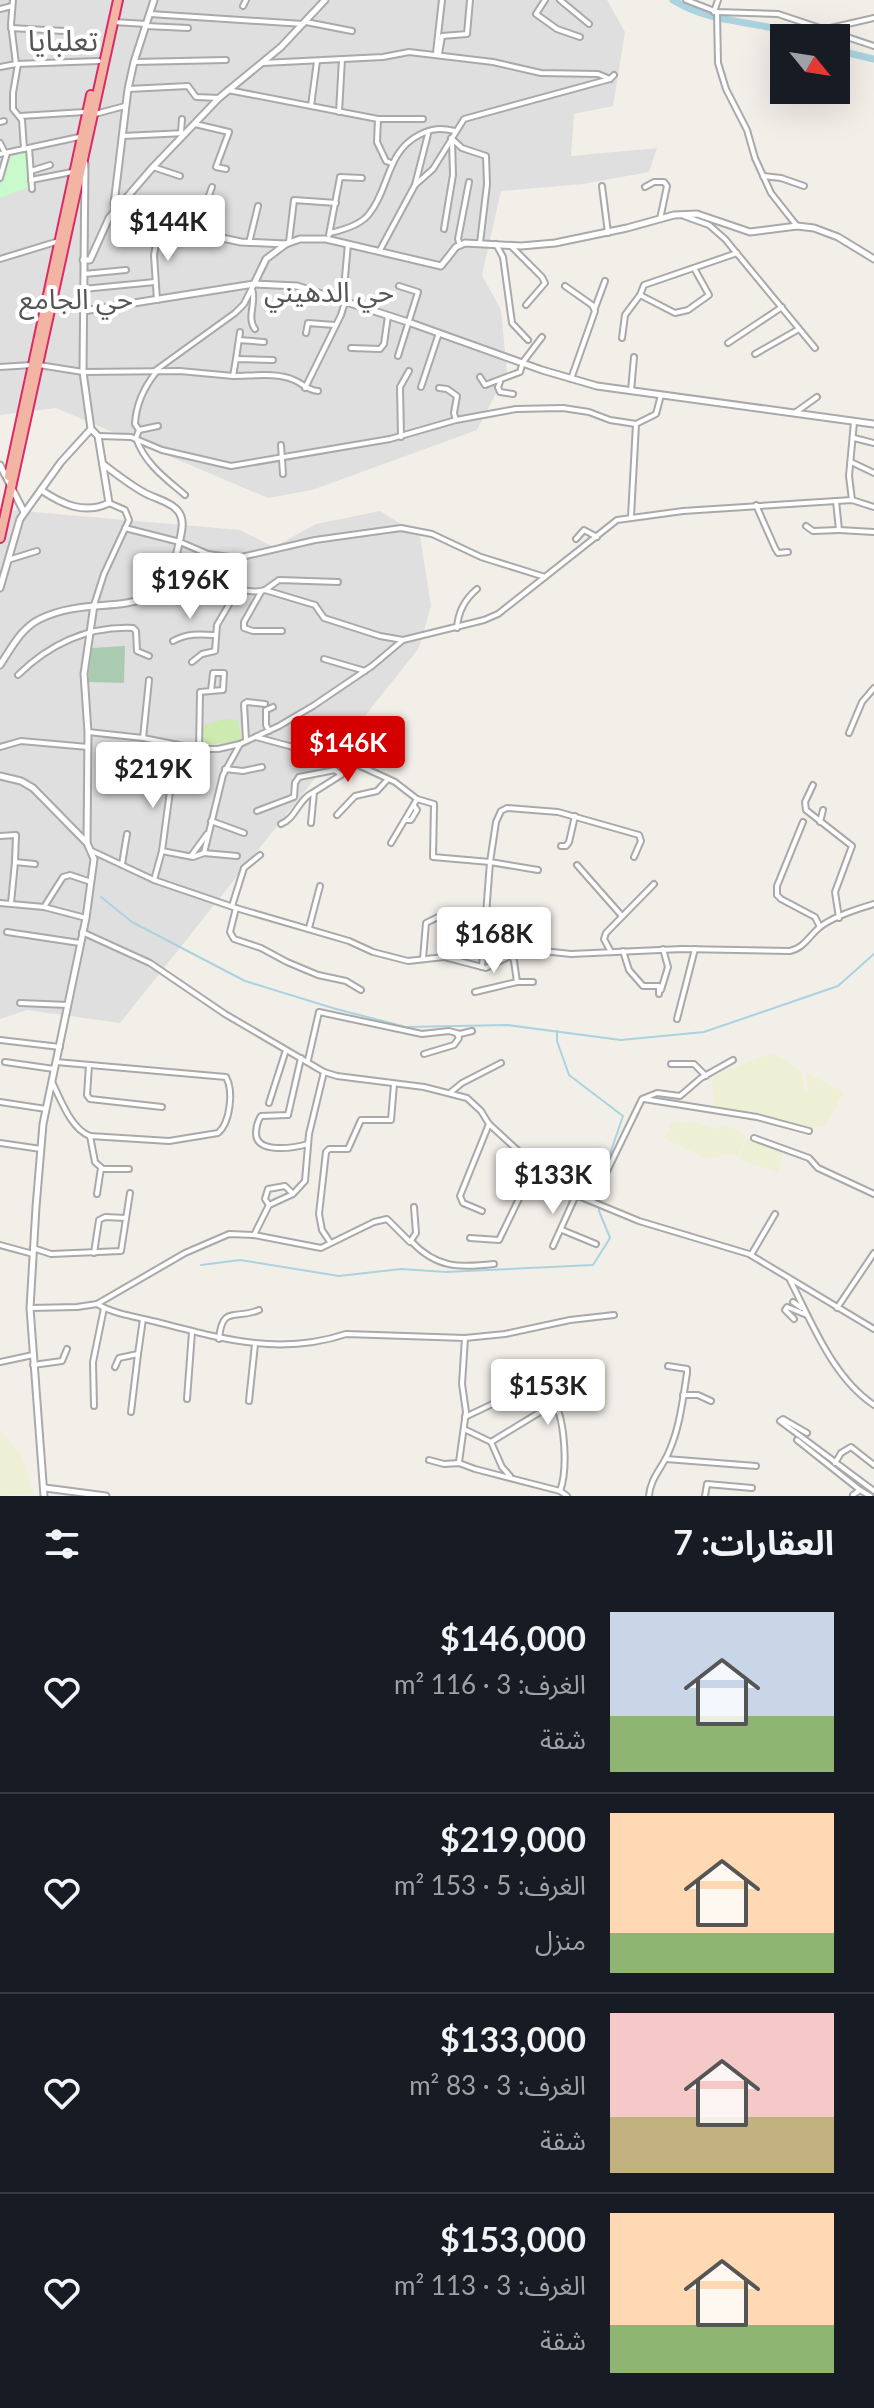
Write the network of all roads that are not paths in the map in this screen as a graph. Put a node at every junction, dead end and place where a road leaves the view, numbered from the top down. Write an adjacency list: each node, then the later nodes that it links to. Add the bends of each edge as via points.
1 (115, 0): 15 (highway); 33 (highway)
2 (154, 0): 12 (street)
3 (325, 0): 16 (street)
4 (442, 0): 30 (street)
5 (470, 0): 30 (street, via 467,34 443,35)
6 (545, 0): 27 (street, via 536,14)
7 (560, 0): 17 (street)
8 (686, 0): 13 (street)
9 (718, 0): 13 (street)
10 (13, 3): 11 (street); 22 (street)
11 (0, 9)
12 (150, 14): 16 (street); 20 (street)
13 (716, 16): 18 (street, via 771,12); 67 (street, via 719,70)
14 (874, 18): 19 (street)
15 (113, 21): 20 (street); 45 (highway)
16 (305, 23): 25 (street); 36 (street)
17 (589, 24)
18 (808, 24)
19 (847, 24)
20 (146, 25): 21 (street); 35 (street)
21 (176, 27): 23 (street); 26 (street)
22 (11, 28): 24 (street); 37 (street)
23 (188, 28)
24 (64, 31)
25 (352, 31)
26 (176, 35)
27 (580, 37)
28 (850, 38): 29 (street)
29 (874, 46)
30 (437, 54): 31 (street); 51 (street, via 541,73 612,77 468,117)
31 (342, 59): 34 (street); 44 (street)
32 (226, 60): 35 (street)
33 (99, 61): 37 (street); 45 (highway)
34 (317, 61): 36 (street); 43 (street)
35 (134, 62): 39 (street)
36 (263, 63): 40 (street)
37 (17, 64): 38 (street); 46 (street, via 12,96 14,113)
38 (0, 67)
39 (128, 89): 41 (street, via 188,86 196,97); 42 (street)
40 (228, 90): 41 (street); 43 (street)
41 (219, 98): 50 (street)
42 (126, 106): 45 (street); 54 (street)
43 (311, 107): 44 (street)
44 (339, 112): 48 (street)
45 (90, 113): 46 (street); 55 (highway); 78 (highway)
46 (20, 116): 58 (street)
47 (182, 119): 52 (street)
48 (378, 119): 49 (street); 60 (street, via 377,142)
49 (423, 119)
50 (194, 124): 52 (street); 63 (street, via 229,132 216,167)
51 (455, 131): 56 (street); 60 (street, via 432,129 399,149)
52 (183, 133): 54 (street); 62 (street)
53 (428, 134): 72 (street)
54 (123, 136): 81 (street)
55 (82, 137): 58 (street); 65 (highway)
56 (451, 138): 72 (street, via 433,169); 86 (street, via 453,175); 94 (street, via 486,156)
57 (0, 143): 59 (street)
58 (26, 148): 59 (street); 64 (street)
59 (4, 153): 68 (street)
60 (391, 163): 89 (street, via 370,213)
61 (50, 165): 64 (street)
62 (153, 167): 66 (street); 81 (street)
63 (226, 169)
64 (31, 171): 70 (street)
65 (74, 171): 70 (street); 78 (highway)
66 (180, 176)
67 (763, 176): 74 (street); 85 (street)
68 (0, 178)
69 (362, 178): 79 (street, via 341,176)
70 (31, 180): 77 (street)
71 (469, 182): 97 (street)
72 (415, 185): 99 (street)
73 (602, 186): 88 (street)
74 (804, 186)
75 (212, 187): 87 (street)
76 (645, 187): 83 (street, via 654,182 667,186)
77 (32, 189)
78 (77, 189): 90 (highway); 104 (street); 144 (highway)
79 (336, 203): 89 (street); 93 (street, via 294,200)
80 (258, 206): 91 (street)
81 (115, 210): 84 (street, via 124,217); 104 (street, via 90,260)
82 (682, 215): 83 (street); 85 (street, via 702,215 750,232); 101 (street, via 709,225)
83 (660, 219): 88 (street)
84 (160, 224): 87 (street); 110 (street)
85 (797, 226): 103 (street, via 825,231)
86 (444, 229)
87 (196, 232): 91 (street)
88 (608, 233): 98 (street)
89 (328, 236): 93 (street); 95 (street)
90 (59, 241): 102 (street); 144 (highway)
91 (249, 243): 92 (street)
92 (270, 243): 93 (street); 100 (street)
93 (288, 243): 100 (street)
94 (480, 243): 96 (street); 97 (street)
95 (348, 244): 99 (street); 108 (street)
96 (496, 244): 98 (street); 133 (street, via 503,257 512,323)
97 (460, 245): 99 (street, via 441,266)
98 (511, 246): 118 (street, via 545,283)
99 (380, 250)
100 (275, 251): 111 (street)
101 (737, 253): 105 (street); 119 (street)
102 (0, 259)
103 (874, 259)
104 (83, 260): 107 (street)
105 (694, 268): 115 (street, via 644,285); 115 (street, via 709,295 688,310 675,313)
106 (126, 270): 107 (street)
107 (84, 274): 114 (street)
108 (345, 277)
109 (605, 281): 120 (street)
110 (155, 282): 114 (street); 116 (street)
111 (253, 286): 116 (street); 117 (street, via 290,285); 125 (street); 146 (street, via 235,313)
112 (399, 286): 123 (street, via 418,292)
113 (565, 286): 120 (street)
114 (83, 289): 121 (street)
115 (640, 295): 131 (street, via 625,315)
116 (157, 300): 121 (street)
117 (345, 302): 122 (street); 124 (street)
118 (526, 305)
119 (782, 307): 126 (street); 135 (street)
120 (595, 308): 152 (street)
121 (83, 311): 148 (street)
122 (388, 316): 123 (street); 136 (street, via 381,348)
123 (408, 322): 129 (street); 139 (street)
124 (335, 325): 128 (street, via 308,323); 154 (street)
125 (255, 329)
126 (799, 329): 137 (street); 138 (street)
127 (240, 332): 132 (street)
128 (306, 333)
129 (439, 333): 143 (street); 153 (street)
130 (542, 337): 143 (street)
131 (622, 338)
132 (239, 340): 134 (street); 141 (street)
133 (528, 340)
134 (264, 342)
135 (728, 343)
136 (351, 348)
137 (815, 348)
138 (755, 354)
139 (398, 356)
140 (634, 357): 157 (street)
141 (236, 359): 142 (street); 149 (street)
142 (273, 360)
143 (523, 362): 151 (street, via 520,372); 152 (street)
144 (36, 365): 145 (street); 148 (street); 181 (highway)
145 (0, 367)
146 (155, 371): 148 (street); 149 (street); 168 (street, via 138,404)
147 (409, 371): 170 (street, via 400,387)
148 (83, 372): 167 (street)
149 (233, 376): 154 (street, via 273,376)
150 (480, 377): 151 (street, via 485,385)
151 (505, 379): 158 (street, via 499,382 500,392)
152 (571, 379): 157 (street)
153 (421, 387)
154 (305, 388): 156 (street)
155 (439, 388): 162 (street, via 457,396)
156 (318, 391)
157 (631, 391): 159 (street)
158 (513, 394)
159 (661, 395): 161 (street); 164 (street, via 656,414)
160 (817, 397): 161 (street)
161 (794, 413): 163 (street)
162 (456, 420): 164 (street, via 516,409 563,408); 170 (street)
163 (854, 420): 165 (street); 172 (street)
164 (636, 424): 190 (street)
165 (874, 424)
166 (158, 426): 168 (street)
167 (91, 429): 169 (street); 182 (street)
168 (139, 430): 171 (street)
169 (98, 436): 171 (street); 177 (street)
170 (401, 437): 175 (street)
171 (136, 438): 175 (street, via 224,466); 183 (street, via 154,469)
172 (854, 438): 173 (street); 176 (street)
173 (874, 443)
174 (281, 445): 175 (street)
175 (282, 455): 180 (street)
176 (851, 462): 179 (street); 184 (street)
177 (102, 463): 186 (street); 199 (street, via 177,510 183,525)
178 (0, 465): 181 (street)
179 (874, 473)
180 (283, 474)
181 (10, 486): 189 (street); 191 (highway); 197 (highway)
182 (41, 490): 186 (street, via 83,509); 189 (street)
183 (185, 495)
184 (852, 500): 185 (street); 188 (street)
185 (836, 501): 187 (street); 194 (street)
186 (109, 503): 193 (street, via 128,512)
187 (756, 505): 190 (street); 201 (street, via 778,553)
188 (874, 507)
189 (24, 512): 203 (street)
190 (631, 517): 196 (street, via 617,520)
191 (0, 518)
192 (806, 526): 194 (street, via 813,531)
193 (125, 528): 199 (street); 210 (street)
194 (839, 530): 195 (street)
195 (874, 532)
196 (597, 537): 198 (street, via 584,530); 204 (street)
197 (0, 538)
198 (576, 539)
199 (180, 542): 202 (street); 210 (street, via 170,576 154,594)
200 (37, 551): 203 (street)
201 (788, 552)
202 (208, 554): 204 (street, via 252,556 315,540 401,528 432,534 481,557); 207 (street, via 212,573)
203 (7, 560): 206 (street)
204 (545, 577): 211 (street, via 494,617)
205 (338, 582): 209 (street, via 279,580)
206 (0, 588)
207 (238, 589): 209 (street); 214 (street)
208 (477, 589): 211 (street, via 459,613)
209 (263, 591): 213 (street, via 244,628); 215 (street, via 315,605 324,618)
210 (94, 605): 212 (street); 220 (street, via 32,624)
211 (457, 628): 215 (street)
212 (90, 631): 217 (street, via 134,628 137,651); 222 (street, via 49,648); 229 (street, via 84,674)
213 (282, 631)
214 (215, 635): 216 (street, via 198,633); 219 (street, via 215,651)
215 (403, 640): 221 (street)
216 (173, 641)
217 (149, 656)
218 (324, 659): 221 (street)
219 (192, 662)
220 (0, 665)
221 (365, 671): 228 (street)
222 (18, 675)
223 (149, 680): 232 (street)
224 (874, 688): 230 (street)
225 (211, 691): 225 (street, via 223,690 224,673 213,673); 237 (street, via 200,693)
226 (265, 704): 233 (street, via 244,704)
227 (273, 707): 228 (street, via 266,710)
228 (269, 731): 231 (street)
229 (88, 732): 232 (street); 236 (street)
230 (849, 733)
231 (256, 737): 233 (street); 238 (street)
232 (143, 738): 234 (street)
233 (243, 742): 237 (street); 240 (street)
234 (176, 746): 237 (street); 266 (street)
235 (0, 747): 236 (street, via 15,741)
236 (88, 747): 255 (street)
237 (199, 749)
238 (352, 763): 241 (street); 243 (street)
239 (262, 767): 240 (street)
240 (225, 769): 251 (street)
241 (341, 775): 245 (street); 248 (street, via 335,770 299,777 294,797)
242 (0, 776): 257 (street, via 28,785)
243 (388, 779): 246 (street); 249 (street, via 377,791 355,796)
244 (813, 785): 253 (street, via 805,806)
245 (314, 792): 254 (street); 256 (street)
246 (417, 799): 263 (street); 273 (street, via 434,804 433,857)
247 (823, 810): 253 (street)
248 (257, 811)
249 (337, 815)
250 (575, 816): 264 (street, via 569,842); 271 (street, via 639,835); 273 (street, via 533,809 501,811)
251 (211, 821): 258 (street); 259 (street)
252 (803, 822): 291 (street, via 777,895 815,917)
253 (820, 822): 290 (street, via 852,846 835,892)
254 (311, 823)
255 (87, 824): 257 (street); 262 (street)
256 (281, 824)
257 (76, 832): 262 (street)
258 (208, 832): 267 (street); 270 (street)
259 (244, 833)
260 (127, 834): 275 (street)
261 (0, 836): 272 (street, via 16,835)
262 (87, 843): 265 (street)
263 (391, 843)
264 (561, 846)
265 (92, 851): 275 (street); 279 (street)
266 (162, 851): 270 (street); 278 (street)
267 (204, 853): 269 (street); 270 (street)
268 (260, 855): 286 (street, via 244,868)
269 (237, 856)
270 (191, 857)
271 (634, 857)
272 (15, 862): 274 (street); 284 (street)
273 (490, 862): 277 (street); 302 (street)
274 (35, 864)
275 (122, 864): 278 (street)
276 (577, 865): 288 (street)
277 (538, 870)
278 (154, 880): 286 (street)
279 (93, 882): 285 (street, via 63,877); 289 (street)
280 (654, 884): 288 (street)
281 (320, 886): 292 (street)
282 (874, 902): 290 (street)
283 (0, 903): 284 (street)
284 (11, 904): 285 (street)
285 (44, 907): 289 (street)
286 (234, 907): 292 (street); 305 (street, via 234,939)
287 (444, 914): 301 (street, via 426,923)
288 (622, 916): 299 (street, via 604,936)
289 (86, 918): 294 (street)
290 (839, 918): 291 (street)
291 (820, 927): 297 (street, via 790,951)
292 (309, 928): 301 (street, via 373,952 408,961)
293 (7, 932): 295 (street)
294 (82, 932): 295 (street); 314 (street, via 150,963)
295 (80, 943): 308 (street)
296 (663, 949): 297 (street); 298 (street); 298 (street, via 668,967 660,992 659,986 643,986)
297 (695, 949): 309 (street)
298 (623, 951): 299 (street)
299 (611, 952): 300 (street, via 524,949)
300 (511, 954): 302 (street); 303 (street)
301 (423, 959): 302 (street, via 444,957)
302 (482, 968)
303 (517, 982): 304 (street); 306 (street)
304 (533, 982)
305 (361, 990)
306 (475, 992)
307 (20, 1003): 308 (street)
308 (68, 1005): 313 (street)
309 (677, 1019)
310 (472, 1031): 311 (street)
311 (457, 1034): 315 (street, via 454,1045); 316 (street, via 401,1031 319,1012 308,1060)
312 (0, 1040): 313 (street)
313 (60, 1047): 319 (street)
314 (286, 1050): 316 (street); 331 (street)
315 (424, 1054)
316 (303, 1060): 324 (street); 339 (street, via 288,1115 261,1116 256,1138 268,1147)
317 (733, 1060): 325 (street)
318 (5, 1062): 323 (street)
319 (56, 1062): 322 (street); 323 (street)
320 (501, 1063): 328 (street)
321 (671, 1064): 325 (street, via 694,1064)
322 (89, 1065): 332 (street, via 90,1099); 336 (street, via 226,1077 230,1087 227,1117 218,1133 169,1141)
323 (55, 1069): 326 (street)
324 (324, 1072): 327 (street); 339 (street)
325 (706, 1076): 329 (street, via 680,1096 657,1093)
326 (52, 1082): 333 (street); 336 (street, via 75,1124)
327 (394, 1084): 328 (street); 359 (street, via 391,1120 361,1120 348,1149 326,1152 319,1214)
328 (451, 1092): 334 (street, via 467,1098)
329 (642, 1099): 335 (street); 349 (street)
330 (0, 1102): 333 (street)
331 (269, 1103)
332 (162, 1107)
333 (46, 1109): 340 (street)
334 (489, 1124): 342 (street); 352 (street, via 460,1196 463,1203)
335 (809, 1131)
336 (90, 1136): 341 (street)
337 (754, 1138): 347 (street, via 809,1158 818,1168)
338 (0, 1143): 340 (street)
339 (308, 1144): 346 (street, via 308,1174)
340 (41, 1149): 363 (street)
341 (101, 1168): 343 (street); 345 (street)
342 (537, 1168): 348 (street); 357 (street, via 499,1240)
343 (129, 1169)
344 (130, 1193): 354 (street)
345 (97, 1194)
346 (293, 1194): 350 (street); 350 (street, via 285,1186 274,1186 265,1195)
347 (874, 1194)
348 (576, 1195): 349 (street); 355 (street)
349 (594, 1201): 366 (street, via 639,1221)
350 (269, 1205): 356 (street)
351 (414, 1207): 358 (street, via 416,1233)
352 (482, 1211)
353 (775, 1214): 366 (street)
354 (126, 1218): 364 (street, via 121,1251); 364 (street, via 99,1220)
355 (562, 1230): 360 (street); 362 (street)
356 (254, 1235): 359 (street, via 305,1246); 370 (street, via 224,1236)
357 (470, 1238)
358 (411, 1241): 359 (street, via 387,1219); 367 (street, via 427,1258 444,1263)
359 (330, 1242)
360 (596, 1244)
361 (0, 1245): 363 (street)
362 (553, 1246)
363 (33, 1251): 364 (street); 371 (street)
364 (94, 1253)
365 (874, 1253): 373 (street)
366 (751, 1255): 368 (street)
367 (494, 1264)
368 (789, 1278): 373 (street); 374 (street)
369 (793, 1302): 374 (street)
370 (97, 1304): 371 (street); 372 (street)
371 (30, 1308): 387 (street)
372 (104, 1308): 378 (street); 398 (street, via 93,1362)
373 (837, 1308): 380 (street)
374 (804, 1309): 377 (street)
375 (259, 1310): 383 (street, via 228,1315)
376 (614, 1315): 382 (street)
377 (807, 1315): 379 (street, via 787,1307); 397 (street, via 847,1382)
378 (143, 1319): 381 (street); 386 (street)
379 (794, 1319)
380 (874, 1329)
381 (192, 1332): 383 (street); 393 (street)
382 (465, 1338): 384 (street, via 364,1333); 400 (street)
383 (219, 1339): 384 (street)
384 (255, 1344): 395 (street)
385 (67, 1349): 389 (street, via 62,1361)
386 (138, 1354): 391 (street, via 119,1358); 399 (street)
387 (33, 1355): 388 (street); 389 (street)
388 (0, 1362)
389 (33, 1365): 412 (street)
390 (668, 1366): 392 (street, via 687,1369)
391 (115, 1367)
392 (683, 1395): 396 (street); 405 (street)
393 (187, 1399)
394 (503, 1399): 400 (street)
395 (249, 1401)
396 (711, 1401)
397 (874, 1405)
398 (94, 1406)
399 (131, 1412)
400 (465, 1417): 401 (street)
401 (463, 1429): 404 (street); 407 (street)
402 (807, 1433): 408 (street, via 780,1421)
403 (797, 1440): 414 (street)
404 (491, 1442): 411 (street); 415 (street, via 555,1403 563,1429)
405 (666, 1459): 410 (street); 421 (street)
406 (429, 1460): 407 (street)
407 (459, 1463): 411 (street)
408 (835, 1463): 409 (street, via 851,1447); 416 (street)
409 (874, 1465)
410 (756, 1466)
411 (510, 1476): 415 (street)
412 (45, 1488): 418 (street); 419 (street)
413 (752, 1488): 422 (street, via 707,1484)
414 (860, 1490): 417 (street); 423 (street)
415 (560, 1491): 420 (street)
416 (874, 1491)
417 (853, 1495)
418 (44, 1496)
419 (106, 1496)
420 (567, 1496)
421 (649, 1496)
422 (705, 1496)
423 (870, 1496)

